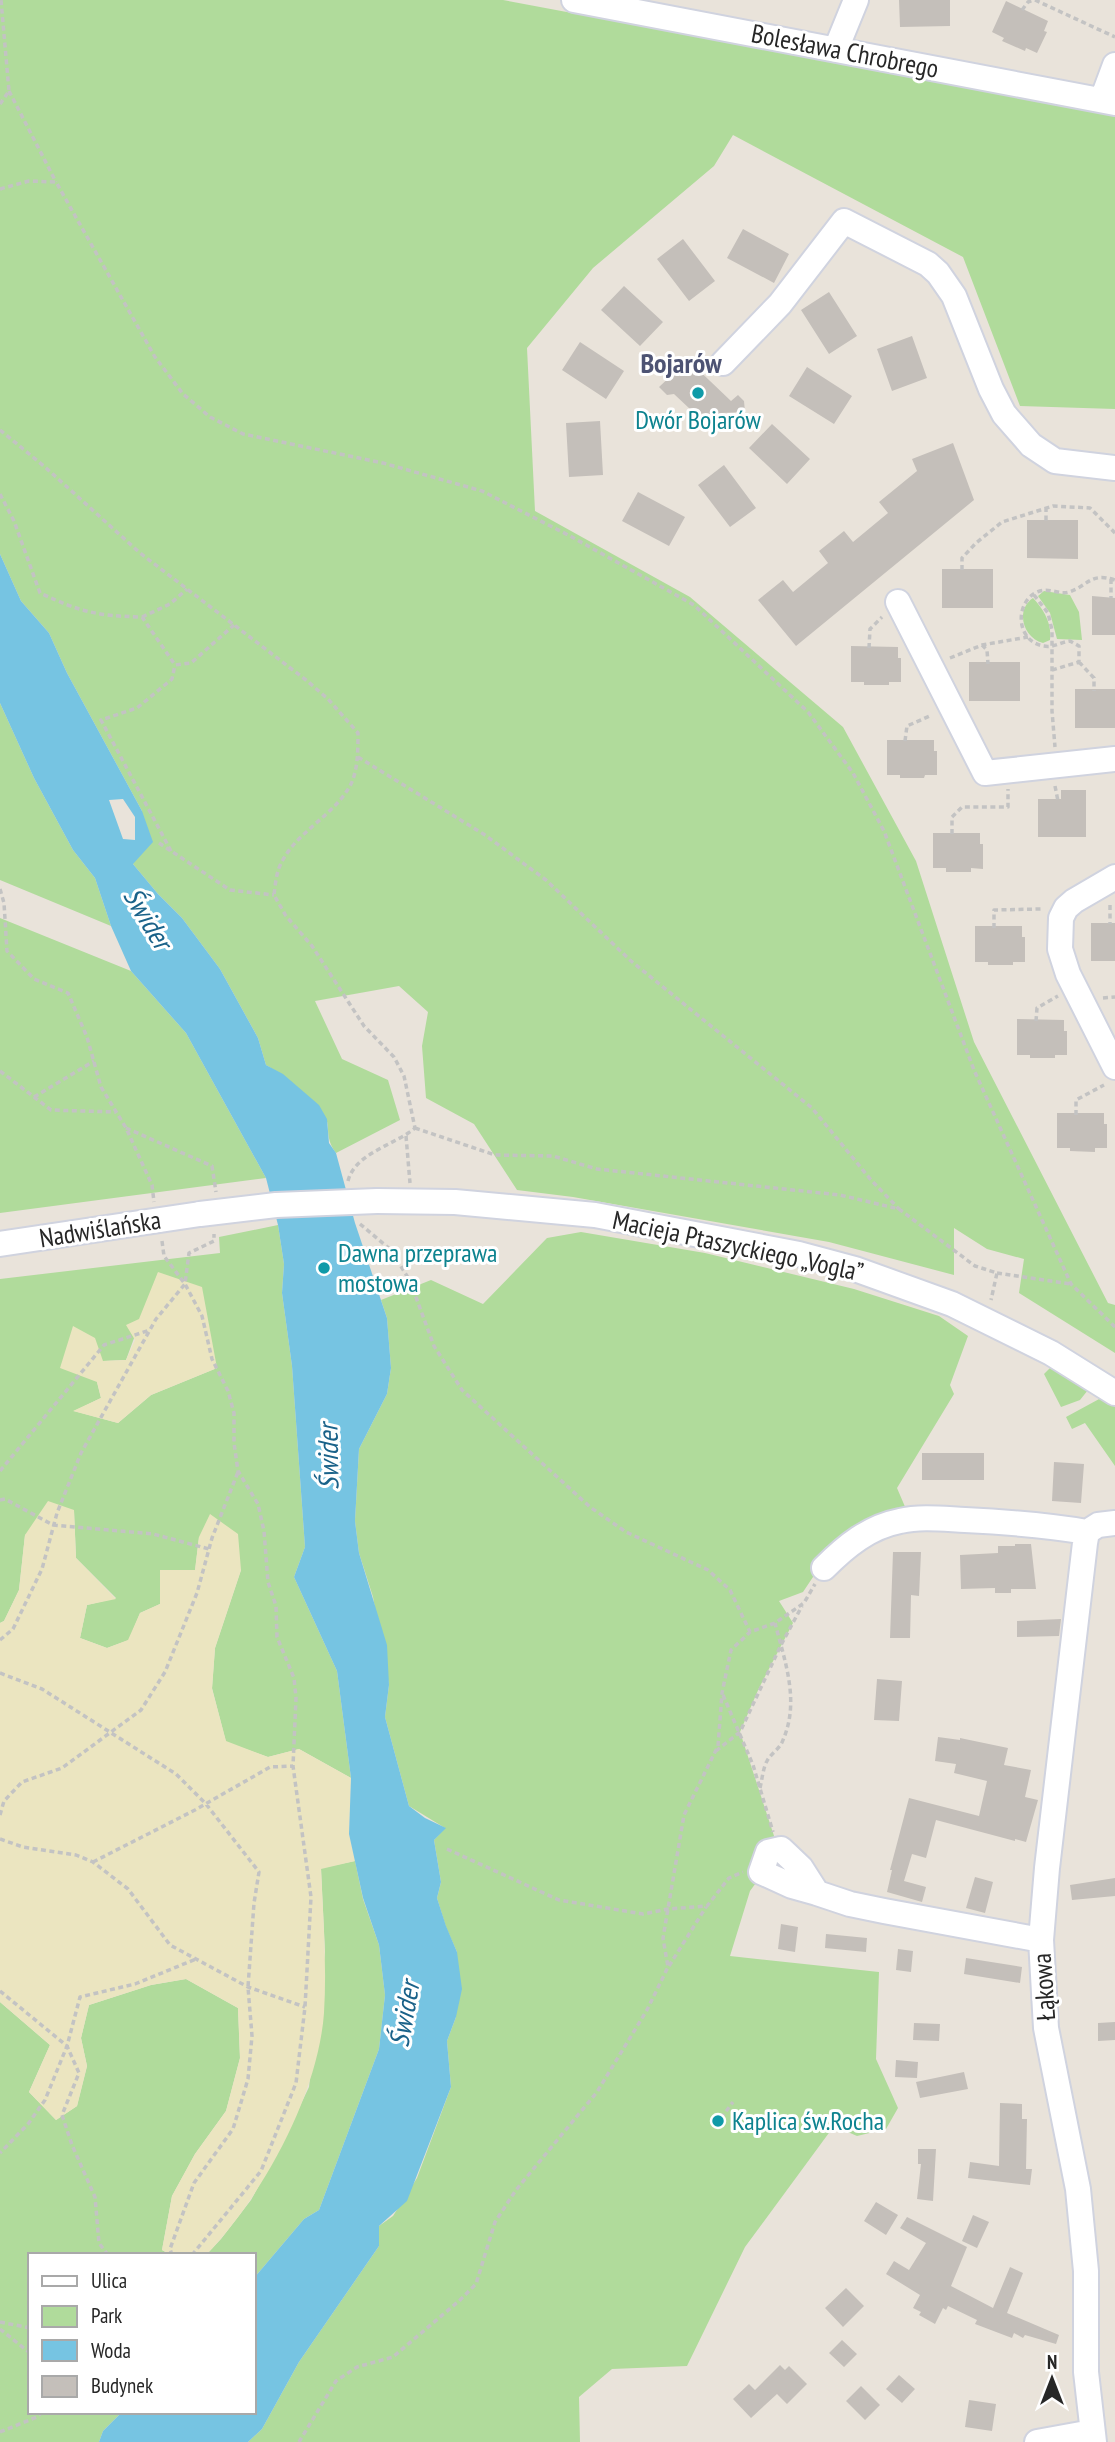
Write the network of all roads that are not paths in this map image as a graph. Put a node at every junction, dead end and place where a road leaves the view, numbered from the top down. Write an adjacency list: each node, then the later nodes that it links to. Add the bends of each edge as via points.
1 (575, 0): 3 (street, Bolesława Chrobrego)
2 (856, 0): 3 (street)
3 (836, 49): 5 (street, Bolesława Chrobrego)
4 (1115, 65): 5 (street)
5 (1108, 102)
6 (723, 363): 7 (street, via 780,304 844,221 938,273 954,296 1004,414 1031,445 1055,461)
7 (1115, 468)
8 (898, 603): 9 (street, via 985,773)
9 (1115, 759)
10 (1112, 887): 11 (street, via 1066,908 1060,949)
11 (1114, 1074)
12 (200, 1214): 13 (street, Nadwiślańska); 14 (street, Macieja Ptaszyckiego „Vogla”, bridge, via 276,1205 455,1202 595,1215 751,1244 855,1269 919,1291 1051,1353)
13 (0, 1244)
14 (1115, 1393)
15 (1115, 1524): 16 (street)
16 (1087, 1531): 17 (street, via 992,1521 900,1521 848,1544); 19 (street, Łąkowa)
17 (824, 1568)
18 (817, 1893): 18 (street, via 761,1872 768,1852 781,1849); 19 (street, via 850,1904)
19 (1041, 1940): 20 (street, Łąkowa, via 1046,2028 1073,2159 1082,2230 1086,2372)
20 (1093, 2437): 21 (street)
21 (1037, 2442)

